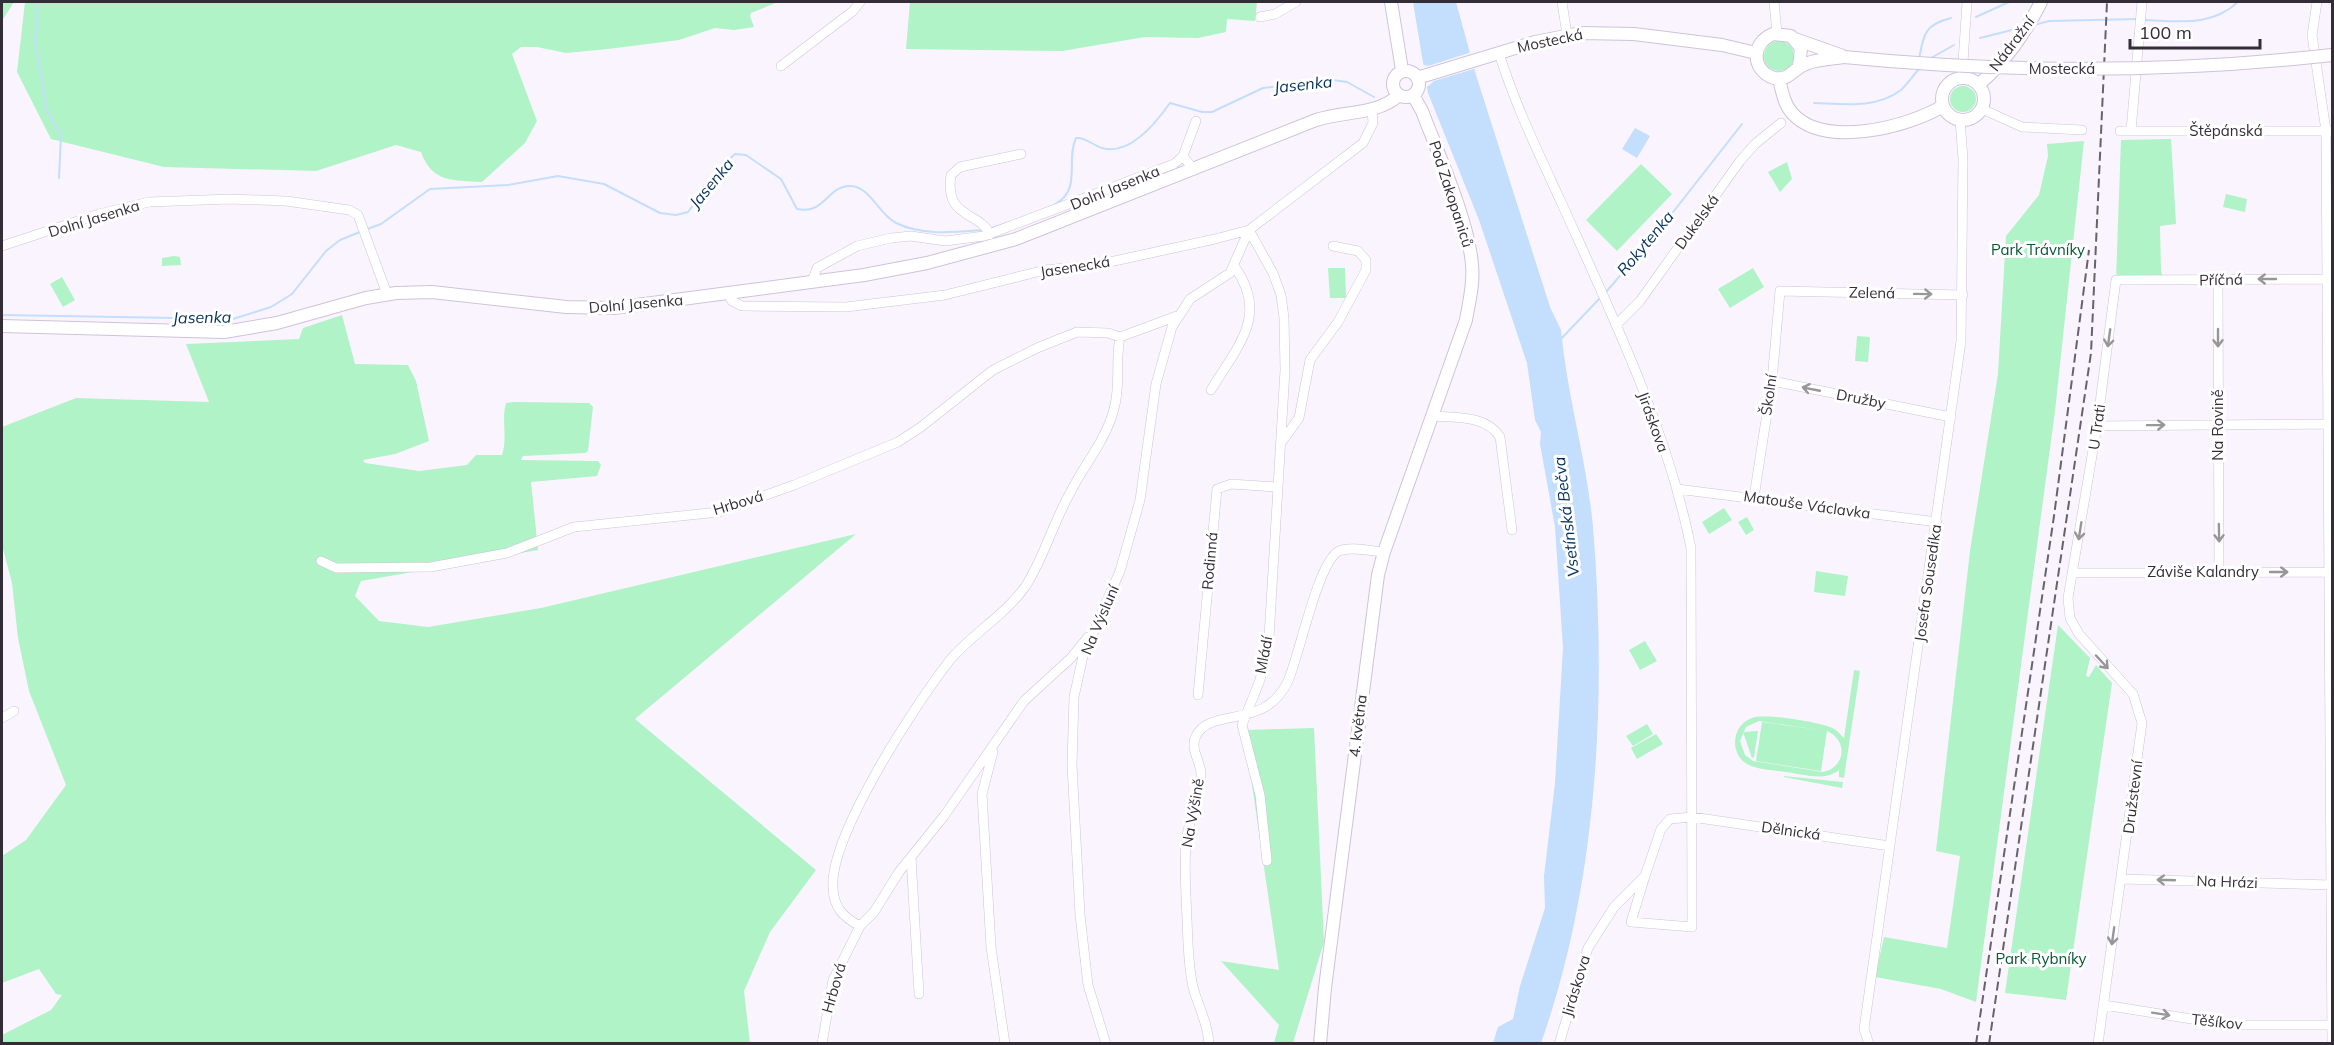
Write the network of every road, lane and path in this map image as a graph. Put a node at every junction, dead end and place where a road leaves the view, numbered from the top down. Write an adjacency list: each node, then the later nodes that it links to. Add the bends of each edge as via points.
1 (860, 2): 20 (street)
2 (1296, 2): 12 (street)
3 (1391, 2): 22 (street)
4 (1562, 2): 11 (street)
5 (1569, 2): 11 (street)
6 (1967, 2): 24 (street)
7 (2041, 2): 26 (street, Nádražní, via 1993,72)
8 (2317, 2): 38 (street, via 2312,35)
9 (1776, 3): 13 (street)
10 (2142, 5): 37 (street)
11 (1564, 15): 14 (street)
12 (1260, 17)
13 (1777, 33): 15 (street); 16 (street, via 1762,41)
14 (1567, 34): 16 (street, Mostecká, via 1634,34); 17 (street, Mostecká)
15 (1795, 39): 19 (street, Mostecká); 21 (street, via 1802,52)
16 (1756, 52): 25 (street, via 1762,71)
17 (1499, 53): 23 (street, Mostecká); 58 (street, Jiráskova, via 1522,115)
18 (2332, 55): 19 (street, Mostecká, bridge, via 2199,66 2086,69 1979,67)
19 (1844, 57): 21 (street)
20 (781, 66)
21 (1799, 67): 25 (street)
22 (1402, 70): 23 (street, via 1413,71); 28 (street, via 1394,82)
23 (1419, 77): 27 (street)
24 (1962, 77): 26 (street); 29 (street, via 1945,87)
25 (1779, 79): 29 (street, via 1793,115 1815,128 1868,130 1914,121)
26 (1978, 84): 30 (street, via 1984,95)
27 (1413, 95): 28 (street, via 1407,99); 56 (street, Pod Zakopaniců, via 1467,235)
28 (1398, 96): 31 (street, Dolní Jasenka)
29 (1943, 106): 32 (street)
30 (1982, 109): 32 (street, via 1973,118); 35 (street, via 2022,127)
31 (1372, 110): 41 (street, Dolní Jasenka, via 1316,120); 43 (street, Jasenecká, via 1373,123 1363,143)
32 (1960, 120): 55 (street, Josefa Sousedíka)
33 (1196, 121): 40 (street)
34 (1781, 123): 58 (street, Dukelská, via 1740,161 1640,301)
35 (2082, 130)
36 (2120, 131): 37 (street, Štěpánská)
37 (2131, 131): 38 (street, Štěpánská)
38 (2329, 131): 42 (street)
39 (1021, 154): 44 (street, via 952,172 950,189 959,208)
40 (1183, 156): 41 (street); 44 (street, Dolní Jasenka, via 1174,164)
41 (1194, 170): 51 (street, Dolní Jasenka, via 990,247 896,269)
42 (2329, 175): 49 (street)
43 (1249, 230): 47 (street, Na Výsluní); 54 (street, Jasenecká, via 1096,265 1045,270 926,297 846,307 738,305); 68 (street, Mládí, via 1281,295 1285,370)
44 (989, 231): 51 (street, Dolní Jasenka, via 945,240 904,236 873,242 821,264)
45 (2, 246): 53 (street, Dolní Jasenka, via 149,202 286,201 349,210 358,215)
46 (1333, 246): 68 (street, via 1358,251 1366,260 1366,270 1332,331 1310,360 1299,418)
47 (1234, 266): 57 (street, Na Výsluní, via 1222,280 1190,299); 62 (street, via 1251,296 1250,311 1231,360)
48 (2218, 279): 49 (street, Příčná, one-way to 48); 50 (street, Příčná); 65 (street, Na Rovině, one-way to 65)
49 (2325, 279): 66 (street)
50 (2116, 280): 67 (street, U Trati, one-way to 67)
51 (812, 282): 54 (street, Dolní Jasenka)
52 (1780, 291): 55 (street, Zelená, one-way to 55); 61 (street, Školní)
53 (387, 294): 54 (street, Dolní Jasenka, via 432,292 586,308 633,307); 59 (street, Dolní Jasenka, via 265,326 211,333)
54 (728, 294)
55 (1963, 295): 64 (street, Josefa Sousedíka)
56 (1471, 296): 63 (street, 4. května)
57 (1177, 316): 60 (street, Hrbová); 79 (street, Na Výsluní, via 1156,384 1140,501 1120,571)
58 (1617, 324): 70 (street, Jiráskova)
59 (2, 326)
60 (1120, 337): 75 (street, Hrbová, via 1077,332 1037,348 993,370 898,442 718,512 574,527 507,553 431,567 336,568); 95 (street, via 1116,354 1118,387 1107,430 1070,493 1025,587 945,668 856,809 834,873 834,894 840,913)
61 (1772, 381): 64 (street, Družby, one-way to 61); 71 (street, Školní)
62 (1211, 390)
63 (1433, 416): 73 (street, via 1473,419 1496,430); 74 (street, 4. května)
64 (1951, 417): 72 (street, Josefa Sousedíka)
65 (2217, 424): 66 (street); 67 (street, one-way to 65); 76 (street, Na Rovině, one-way to 76)
66 (2330, 424): 77 (street)
67 (2097, 426): 78 (street, U Trati, one-way to 78)
68 (1280, 444): 69 (street, Mládí)
69 (1277, 487): 80 (street, Rodinná, via 1231,484 1217,489); 82 (street, Mládí, via 1269,637 1260,680)
70 (1677, 489): 71 (street, Matouše Václavka); 86 (street, Jiráskova, via 1691,548)
71 (1754, 497): 72 (street, Matouše Václavka)
72 (1937, 522): 87 (street, Josefa Sousedíka)
73 (1512, 530)
74 (1384, 552): 82 (street, Na Výšině, via 1336,552 1313,601 1288,680 1268,706 1260,712); 103 (street, 4. května, via 1371,617)
75 (321, 561)
76 (2219, 571): 77 (street, Záviše Kalandry, one-way to 77); 78 (street, Záviše Kalandry)
77 (2330, 572): 85 (street)
78 (2073, 573): 91 (street, Družstevní, one-way to 91, via 2068,598 2070,618 2088,647 2133,694 2142,723)
79 (1092, 633): 84 (street, Hrbová, via 1024,701); 101 (street, Na Výsluní, via 1074,697 1072,765 1088,985)
80 (1198, 695)
81 (14, 711): 83 (street)
82 (1245, 714): 89 (street, Mládí, via 1242,726 1260,795); 102 (street, Na Výšině, via 1215,721 1195,737 1201,776 1186,841 1187,917 1193,988 1205,1019)
83 (2, 718)
84 (1002, 730): 88 (street, Hrbová); 100 (street, Hrbová, via 989,760 982,794 991,947)
85 (2331, 737): 92 (street)
86 (1692, 817): 87 (street, Dělnická); 90 (street, Jiráskova, via 1676,817 1661,829); 94 (street, Jiráskova, via 1692,927 1631,922)
87 (1890, 846): 105 (street, Josefa Sousedíka, via 1864,1029)
88 (911, 857): 95 (street, Hrbová); 96 (street)
89 (1267, 861)
90 (1645, 876): 93 (street, Jiráskova); 94 (street, Jiráskova)
91 (2122, 879): 92 (street, Na Hrázi, one-way to 91); 97 (street, Družstevní, one-way to 97)
92 (2331, 884): 98 (street)
93 (1614, 908): 94 (street); 104 (street, Jiráskova, via 1588,948)
94 (1634, 913)
95 (860, 926): 99 (street, Hrbová, via 833,980)
96 (919, 994)
97 (2104, 1005): 98 (street, Těšíkov, one-way to 98, via 2229,1025); 106 (street, Družstevní)
98 (2332, 1025): 107 (street)
99 (822, 1044)
100 (1005, 1044)
101 (1106, 1044)
102 (1209, 1044)
103 (1320, 1044)
104 (1558, 1044)
105 (1869, 1044)
106 (2098, 1044)
107 (2332, 1044)

